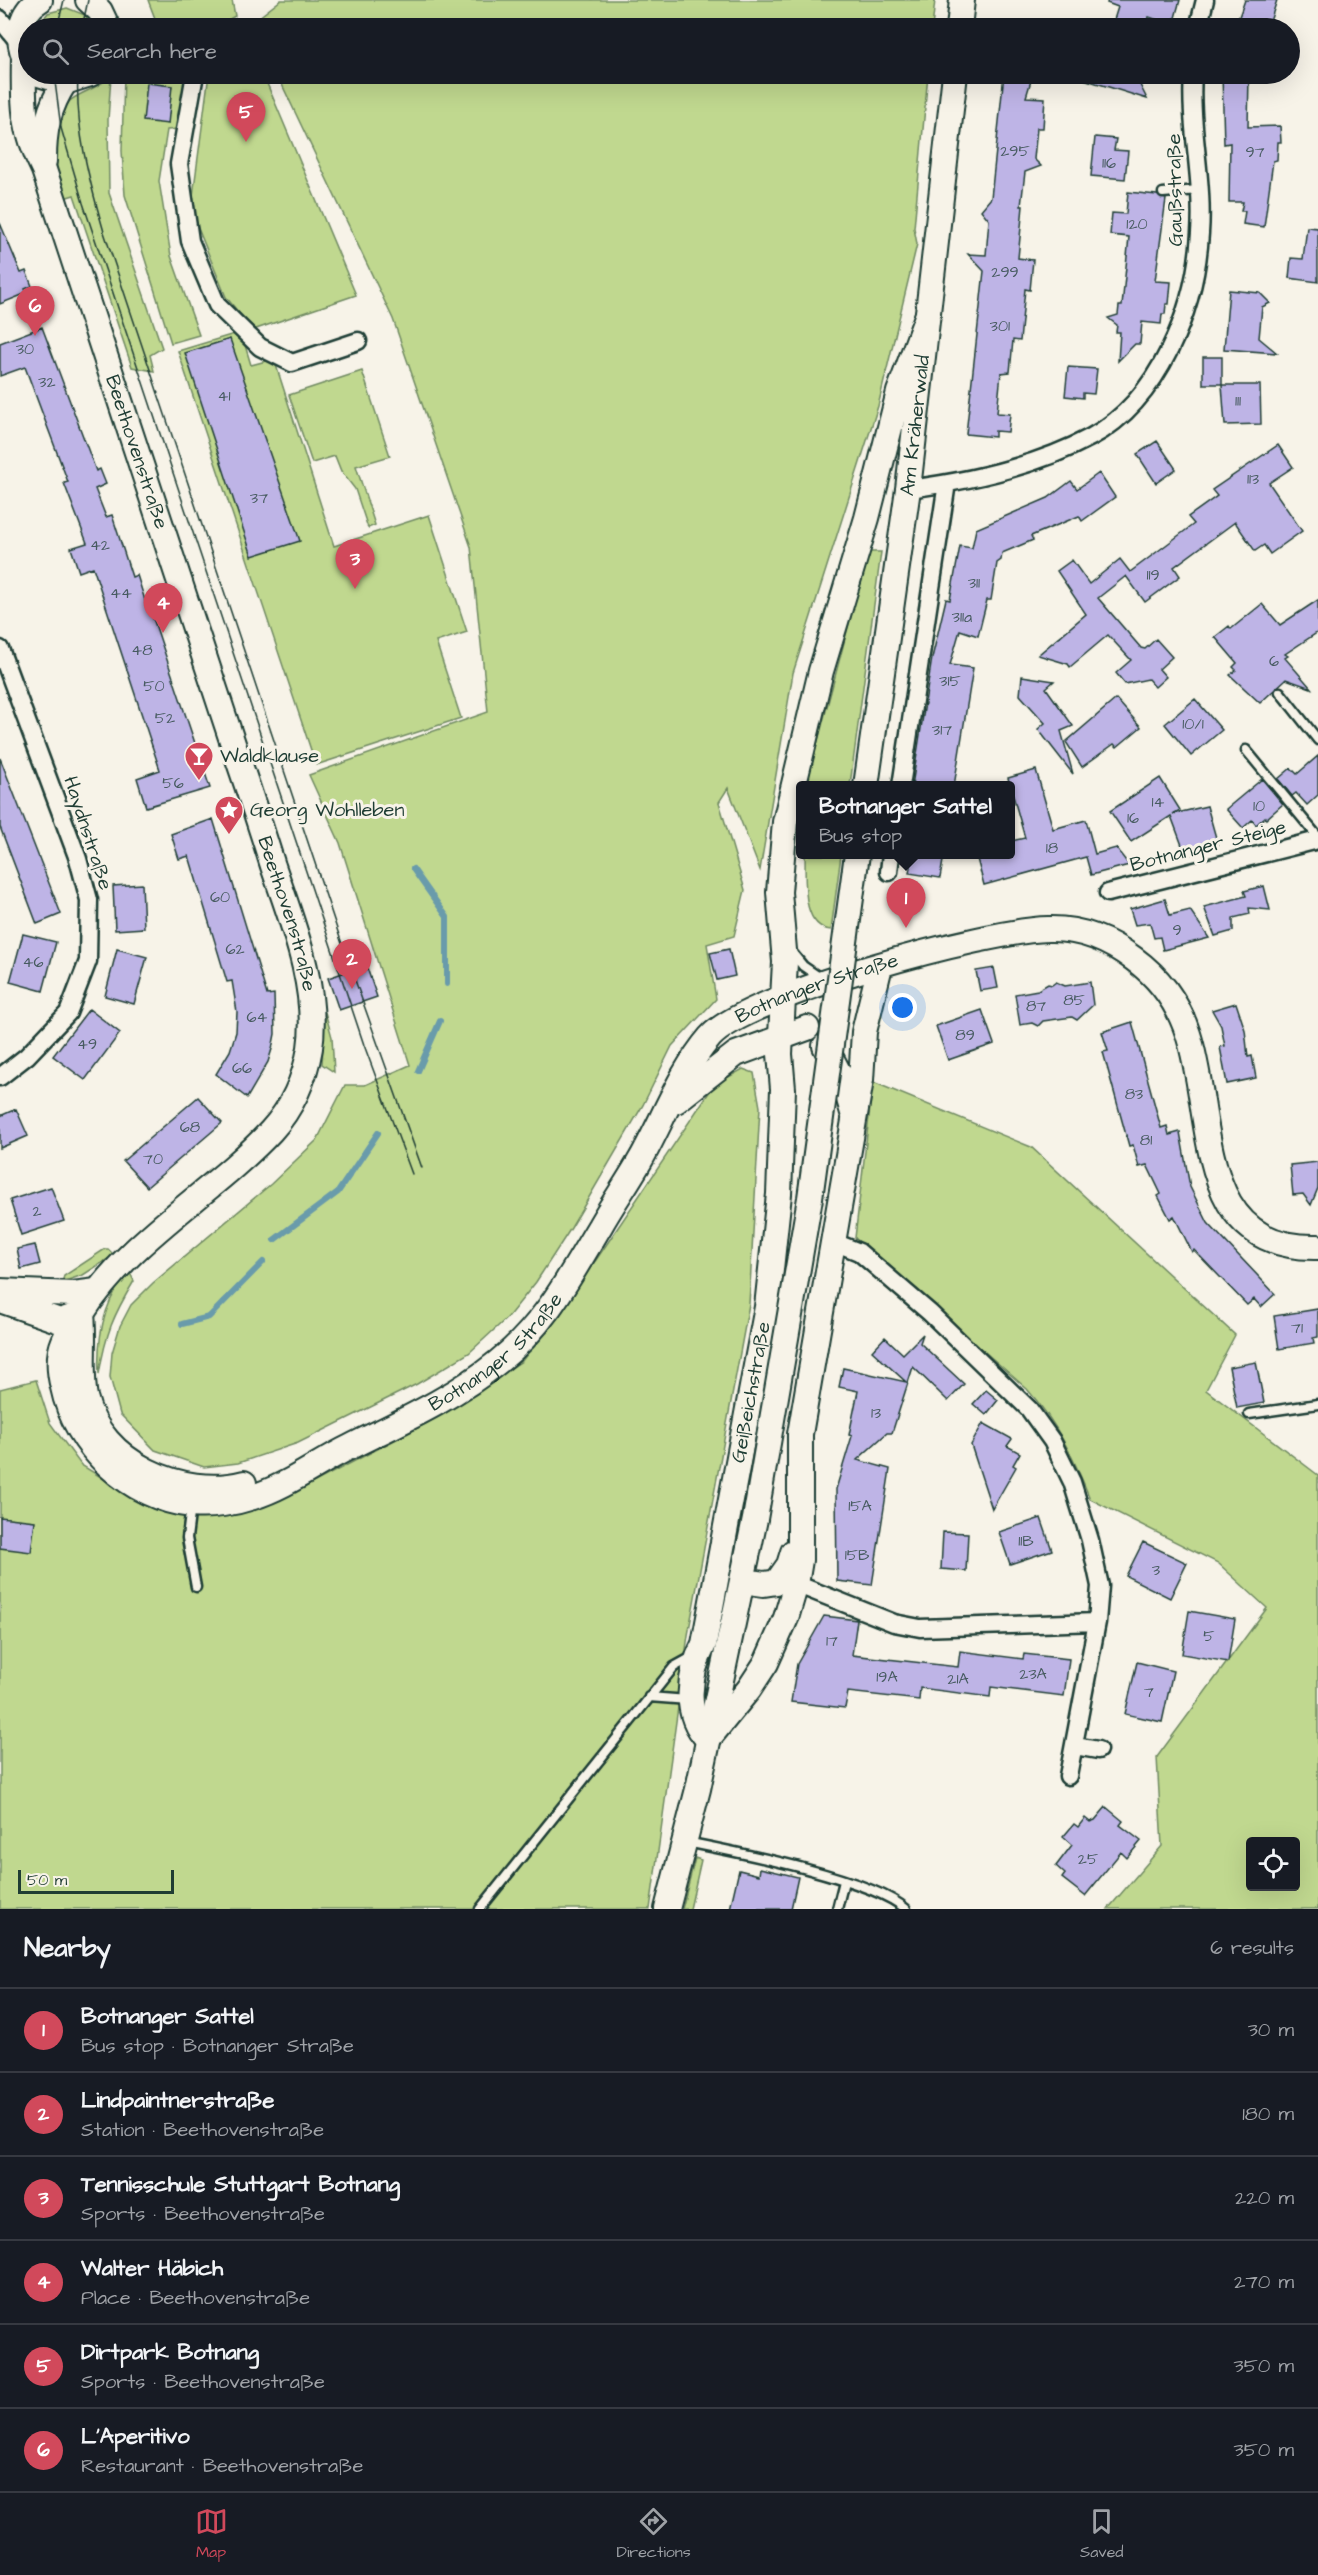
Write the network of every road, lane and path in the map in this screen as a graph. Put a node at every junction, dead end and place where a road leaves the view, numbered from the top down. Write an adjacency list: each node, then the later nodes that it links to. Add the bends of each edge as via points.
1 (88, 0): 7 (main road)
2 (114, 0): 8 (main road)
3 (962, 0): 9 (main road)
4 (1205, 0): 10 (street)
5 (36, 1): 6 (main road, Beethovenstraße)
6 (27, 18)
7 (103, 18)
8 (110, 18)
9 (960, 18)
10 (1200, 18)
11 (0, 19): 12 (street)
12 (18, 45)
13 (25, 84): 18 (main road, Beethovenstraße, via 22,109 30,141)
14 (63, 84): 18 (main road, Beethovenstraße, via 44,129)
15 (193, 84): 22 (street, via 178,164 190,241 217,305 260,347 292,363)
16 (954, 84): 21 (main road, Am Kräherwald)
17 (1193, 84): 19 (street, Gaußstraße)
18 (44, 170): 50 (main road, Beethovenstraße, via 281,890 308,984 312,1023 302,1082 274,1128 122,1263)
19 (1198, 190): 20 (lane); 23 (street, Gaußstraße, via 1201,232 1185,317 1173,346 1141,393 1121,416 1066,449 1028,464)
20 (1163, 193)
21 (928, 314): 24 (main road, Am Kräherwald); 25 (main road, via 899,392)
22 (358, 341)
23 (947, 483): 24 (street, Gaußstraße); 31 (street, Am Kräherwald)
24 (908, 489): 25 (main road, via 888,494); 30 (main road, Am Kräherwald)
25 (867, 518): 37 (main road, via 821,671 785,822 779,892)
26 (0, 649): 44 (street, Haydnstraße, via 78,859 88,900 88,961 68,1013 27,1056)
27 (1280, 692): 28 (lane)
28 (1318, 740)
29 (1246, 750): 32 (lane)
30 (867, 781)
31 (902, 781)
32 (1318, 838): 36 (street, Botnanger Steige)
33 (856, 859): 58 (main road, Geißeichstraße, bridge, via 808,1209)
34 (891, 859): 35 (street)
35 (889, 872)
36 (1108, 892)
37 (784, 943): 39 (lane, via 803,966); 40 (main road, Geißeichstraße)
38 (880, 966): 39 (main road, Botnanger Straße); 42 (main road, Geißeichstraße); 48 (main road, Botnanger Straße, via 986,938 1051,928 1081,931 1122,950 1162,985 1188,1034 1215,1170 1230,1207 1247,1226 1266,1238)
39 (827, 982): 40 (main road, Botnanger Straße); 42 (main road, via 844,997)
40 (793, 994): 41 (main road, Geißeichstraße); 43 (main road, Geißeichstraße); 45 (main road, Botnanger Straße, via 727,1022 710,1037)
41 (807, 1028): 43 (main road); 46 (main road, Geißeichstraße, via 827,1048)
42 (864, 1032): 46 (main road, Geißeichstraße, via 861,1080)
43 (780, 1036): 45 (main road, via 736,1054); 62 (main road, Geißeichstraße, via 783,1089 779,1194 767,1307 704,1644)
44 (0, 1077)
45 (669, 1106): 55 (main road, Botnanger Straße, via 561,1292 527,1336 465,1386)
46 (853, 1113): 47 (main road, Geißeichstraße)
47 (834, 1242): 57 (main road, Geißeichstraße, via 800,1434); 61 (street, via 859,1252 944,1325 1029,1409 1052,1441 1072,1482 1090,1540 1100,1586)
48 (1318, 1247)
49 (0, 1291): 50 (main road)
50 (97, 1291): 52 (main road, Beethovenstraße)
51 (0, 1300): 52 (main road)
52 (69, 1325): 55 (main road, Botnanger Straße, via 91,1412 118,1451 134,1463 176,1483 210,1488 241,1484); 56 (main road, Botnanger Straße, via 60,1354 63,1389 78,1431 118,1474 160,1497)
53 (1318, 1404): 54 (lane)
54 (1249, 1414)
55 (325, 1459): 56 (main road, Botnanger Straße, via 279,1488 243,1501)
56 (191, 1506): 60 (lane, via 187,1538)
57 (800, 1531): 58 (main road, via 781,1579 764,1584); 59 (main road, Geißeichstraße)
58 (743, 1581): 65 (main road, Geißeichstraße)
59 (796, 1584): 61 (street, via 894,1623 920,1629); 65 (main road, Geißeichstraße, via 766,1663)
60 (196, 1587)
61 (1098, 1622): 66 (street)
62 (699, 1653): 63 (lane, via 674,1667); 64 (main road, Geißeichstraße)
63 (649, 1697): 64 (lane); 71 (lane)
64 (690, 1700): 65 (main road, Geißeichstraße, via 694,1720)
65 (708, 1739): 69 (main road, Geißeichstraße)
66 (1075, 1746): 67 (street); 68 (street)
67 (1098, 1750)
68 (1068, 1776)
69 (685, 1842): 70 (lane); 72 (main road, Geißeichstraße)
70 (844, 1881): 73 (lane); 74 (lane, via 898,1901)
71 (480, 1909)
72 (667, 1909)
73 (837, 1909)
74 (906, 1909)

